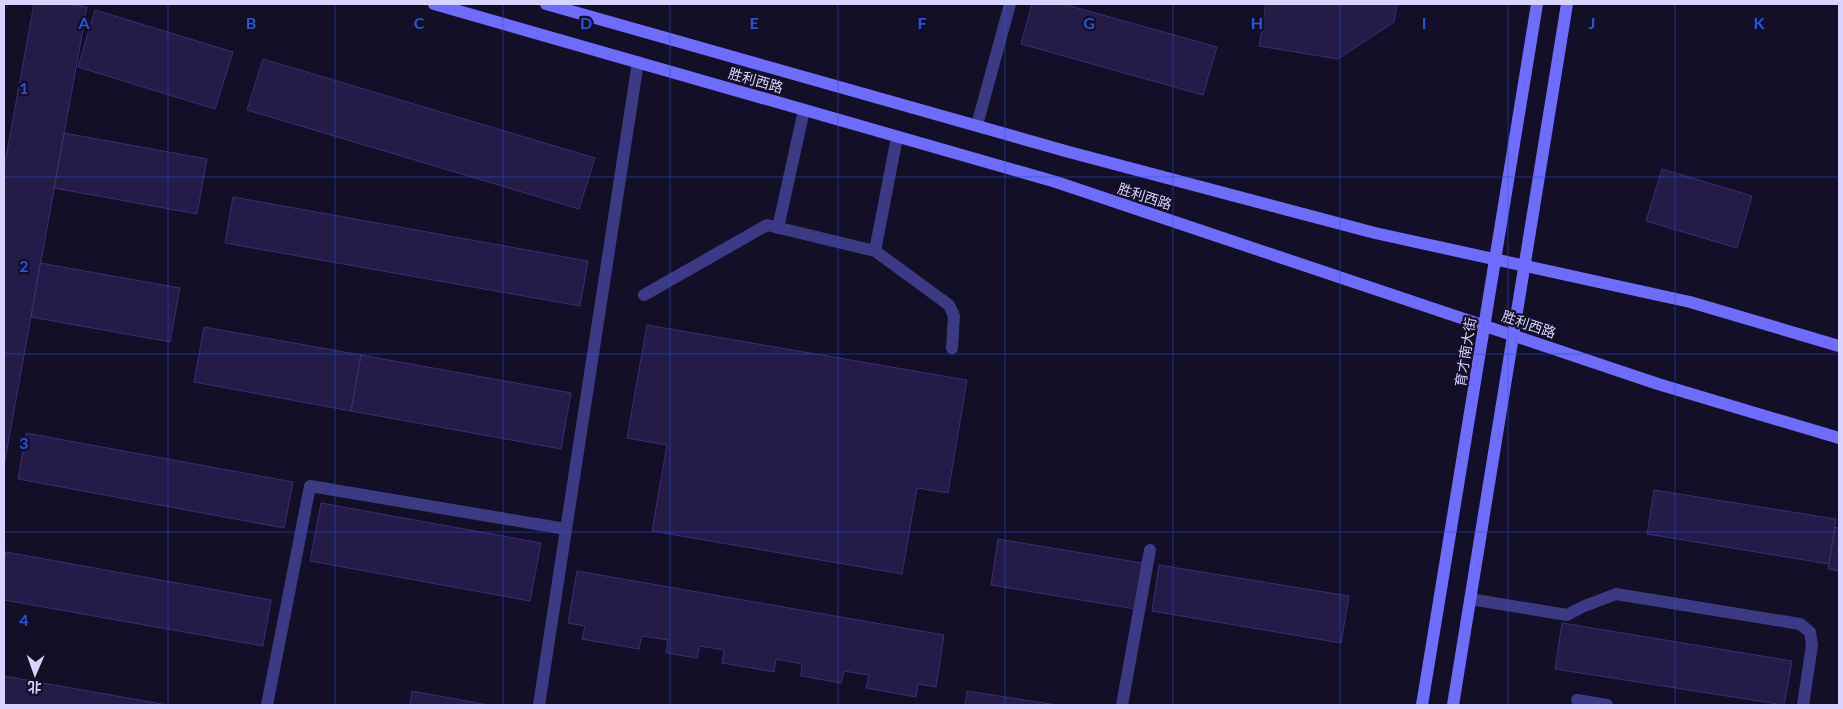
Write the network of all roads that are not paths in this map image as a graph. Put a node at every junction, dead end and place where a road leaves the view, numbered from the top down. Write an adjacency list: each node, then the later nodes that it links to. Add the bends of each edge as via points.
1 (434, 4): 7 (main road, 胜利西路)
2 (546, 4): 6 (main road, 胜利西路)
3 (1010, 4): 9 (lane)
4 (1537, 4): 13 (main road, 育才南大街)
5 (1567, 4): 14 (main road)
6 (579, 8): 9 (main road, 胜利西路)
7 (638, 62): 8 (main road, 胜利西路); 21 (lane)
8 (804, 110): 10 (main road, 胜利西路); 11 (lane)
9 (977, 126): 13 (main road, 胜利西路, via 1375,233)
10 (896, 136): 12 (lane); 16 (main road, 胜利西路, via 1056,182)
11 (778, 228): 12 (lane); 15 (lane, via 767,225)
12 (875, 251): 19 (lane, via 949,305 954,316)
13 (1496, 260): 14 (main road, 胜利西路); 16 (main road, 育才南大街)
14 (1525, 266): 17 (main road); 18 (main road, 胜利西路, via 1690,302)
15 (644, 295)
16 (1485, 325): 17 (main road, 胜利西路); 28 (main road, 育才南大街)
17 (1513, 335): 20 (main road, 胜利西路, via 1658,384); 23 (main road)
18 (1839, 346)
19 (952, 348)
20 (1839, 438)
21 (566, 529): 25 (lane, via 310,486); 26 (lane)
22 (1150, 550): 27 (lane)
23 (1470, 599): 29 (main road); 31 (lane, via 1567,615 1616,594 1800,624 1810,632 1812,645)
24 (1577, 700): 30 (lane)
25 (267, 705)
26 (539, 705)
27 (1122, 705)
28 (1422, 705)
29 (1453, 705)
30 (1607, 705)
31 (1803, 705)

